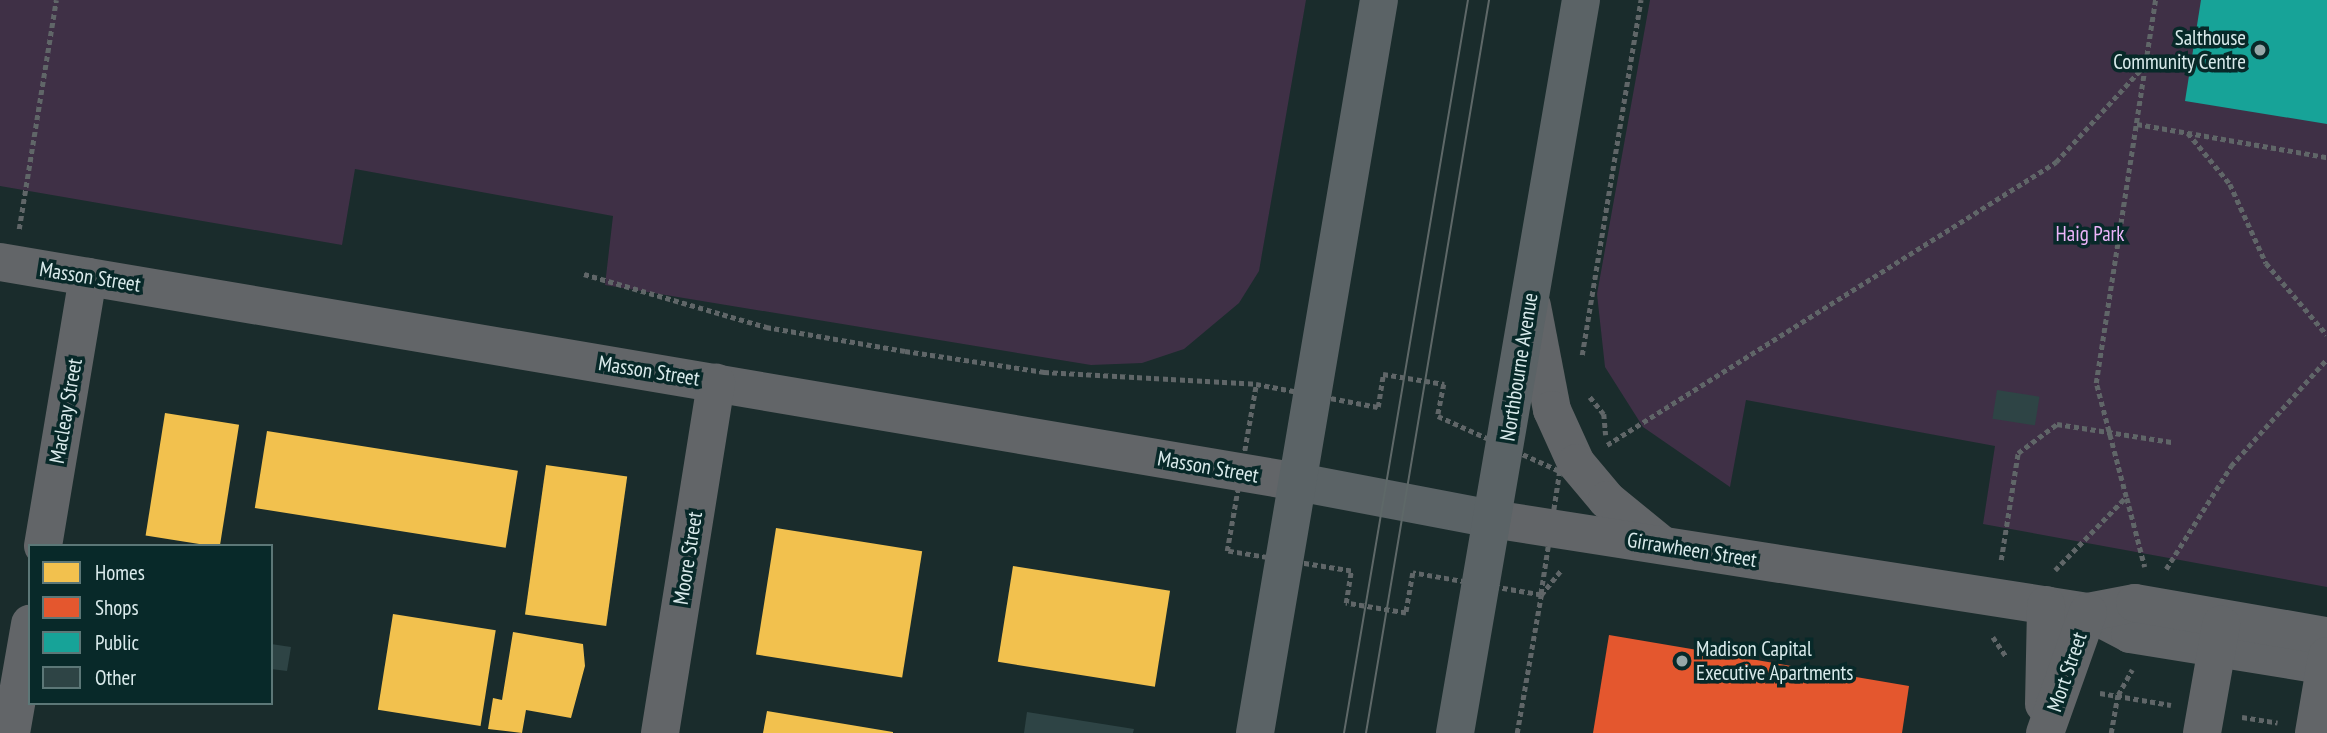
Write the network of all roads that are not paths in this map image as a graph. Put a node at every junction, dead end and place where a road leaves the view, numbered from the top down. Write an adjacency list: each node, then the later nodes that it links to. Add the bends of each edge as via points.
1 (1379, 0): 7 (highway)
2 (1581, 0): 5 (highway, Northbourne Avenue)
3 (9, 249): 4 (street, Masson Street)
4 (88, 277): 6 (street, Masson Street); 9 (street, Macleay Street)
5 (1531, 297): 8 (highway, Northbourne Avenue); 10 (street, via 1552,410 1576,463 1606,500)
6 (716, 382): 7 (street, Masson Street); 17 (street, Moore Street)
7 (1298, 482): 8 (highway, Girrawheen Street); 18 (highway)
8 (1492, 519): 10 (street, Girrawheen Street); 19 (highway, Northbourne Avenue)
9 (43, 544)
10 (1663, 546): 11 (street, Girrawheen Street)
11 (2049, 589): 12 (street, Girrawheen Street); 20 (street, Mort Street)
12 (2088, 612): 13 (street, Girrawheen Street, via 2130,634); 20 (street, Mort Street)
13 (2220, 633): 15 (street, Girrawheen Street); 21 (street)
14 (28, 635): 16 (street)
15 (2327, 656): 22 (street)
16 (11, 733)
17 (660, 733)
18 (1255, 733)
19 (1455, 733)
20 (2045, 733)
21 (2202, 733)
22 (2314, 733)

